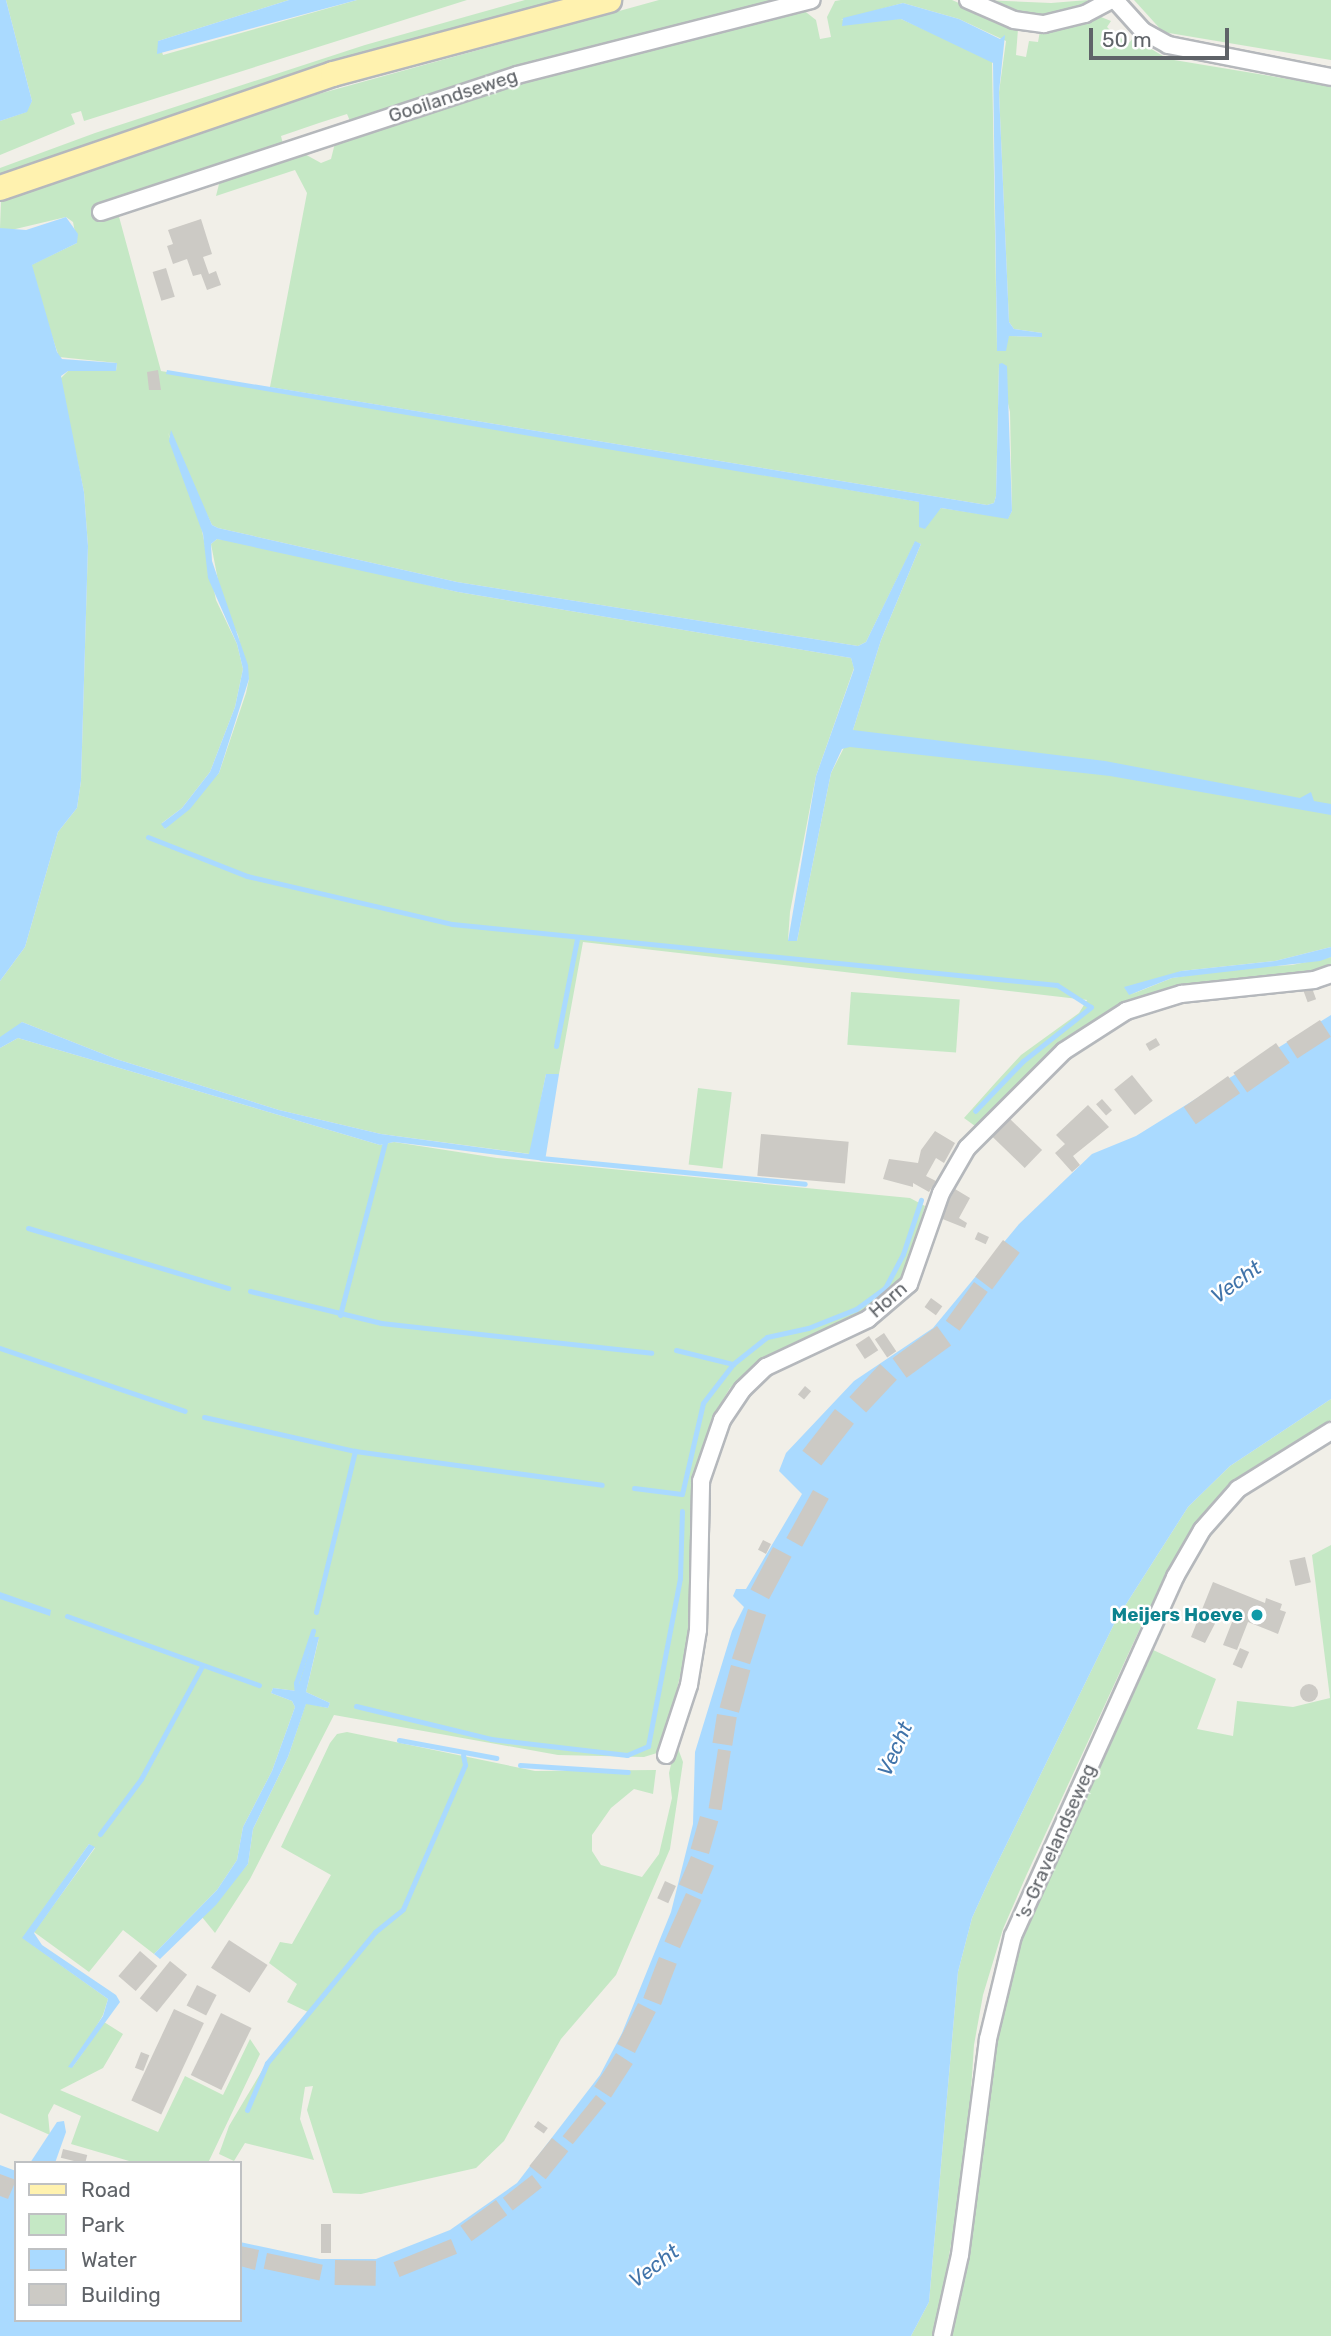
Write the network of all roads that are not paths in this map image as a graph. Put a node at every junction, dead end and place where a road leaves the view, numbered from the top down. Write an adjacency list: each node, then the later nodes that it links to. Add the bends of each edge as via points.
1 (609, 0): 6 (main road, via 333,74)
2 (812, 0): 7 (street, Gooilandseweg, via 570,59)
3 (968, 0): 4 (street, via 1014,20 1044,24 1085,14)
4 (1113, 0): 5 (street, via 1143,31 1168,45)
5 (1331, 77)
6 (0, 188)
7 (101, 212)
8 (1331, 974): 10 (street, Horn, via 1314,980 1181,994 1126,1011 1064,1052 967,1148 940,1193 909,1284 868,1318 766,1367 743,1389 722,1420 702,1481 698,1630 689,1685)
9 (1331, 1432): 11 (street, 's-Gravelandseweg, via 1238,1489 1202,1530 1175,1577 1013,1936 988,2039 960,2255)
10 (666, 1755)
11 (942, 2336)

